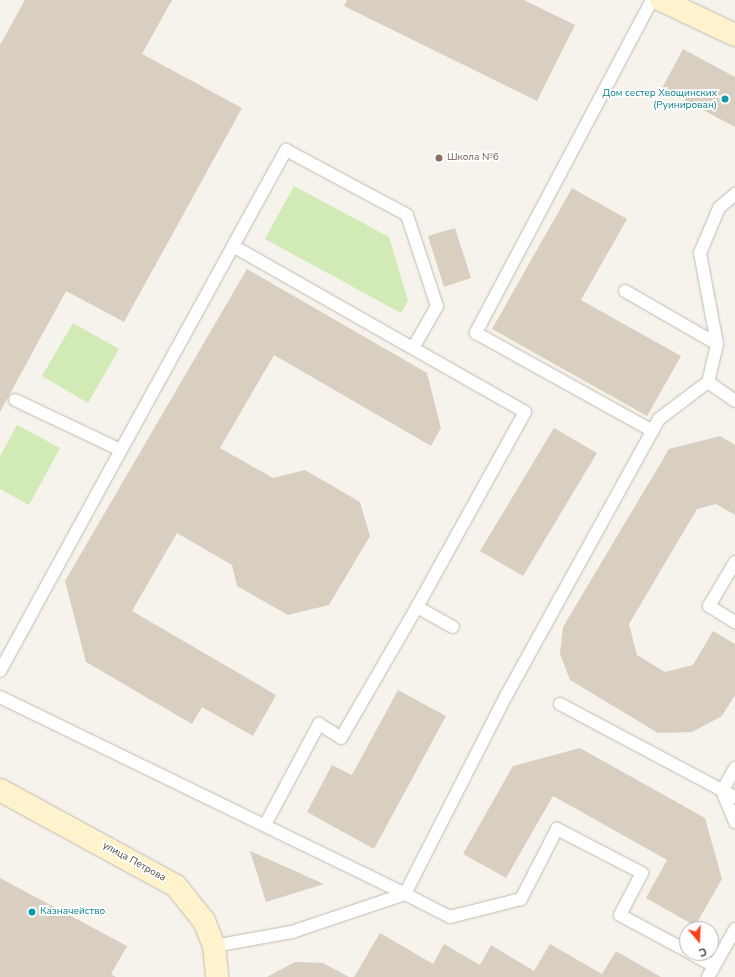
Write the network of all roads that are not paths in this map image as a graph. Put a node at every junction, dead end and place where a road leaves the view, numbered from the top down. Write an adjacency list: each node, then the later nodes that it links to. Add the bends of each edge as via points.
1 (652, 0): 12 (lane, via 476,334)
2 (661, 0): 3 (main road)
3 (735, 35)
4 (735, 194): 7 (lane, via 719,208 700,253)
5 (233, 246): 8 (lane); 8 (lane, via 286,150 407,215 437,306); 13 (lane)
6 (625, 291): 7 (lane)
7 (717, 344): 9 (lane)
8 (413, 348): 15 (lane, via 525,412)
9 (708, 382): 11 (lane); 12 (lane, via 659,419)
10 (15, 400): 13 (lane)
11 (735, 401)
12 (653, 431): 27 (lane, via 506,696)
13 (121, 450): 18 (lane)
14 (735, 562): 16 (lane, via 709,606)
15 (417, 607): 17 (lane); 26 (lane, via 341,738 319,724)
16 (735, 622)
17 (454, 627)
18 (0, 671)
19 (0, 697): 26 (lane)
20 (560, 704): 23 (lane)
21 (735, 768): 23 (lane)
22 (0, 790): 29 (main road, улица Петрова, via 176,886 204,922)
23 (722, 791): 24 (lane); 25 (lane)
24 (735, 797)
25 (735, 822)
26 (265, 825): 27 (lane)
27 (405, 894): 29 (lane, via 292,932); 30 (lane, via 450,917 521,899 557,829 642,873 620,915)
28 (735, 929): 32 (lane)
29 (214, 946): 33 (main road, улица Петрова)
30 (679, 947)
31 (705, 961): 32 (lane)
32 (714, 966): 34 (lane)
33 (217, 977)
34 (708, 977)

